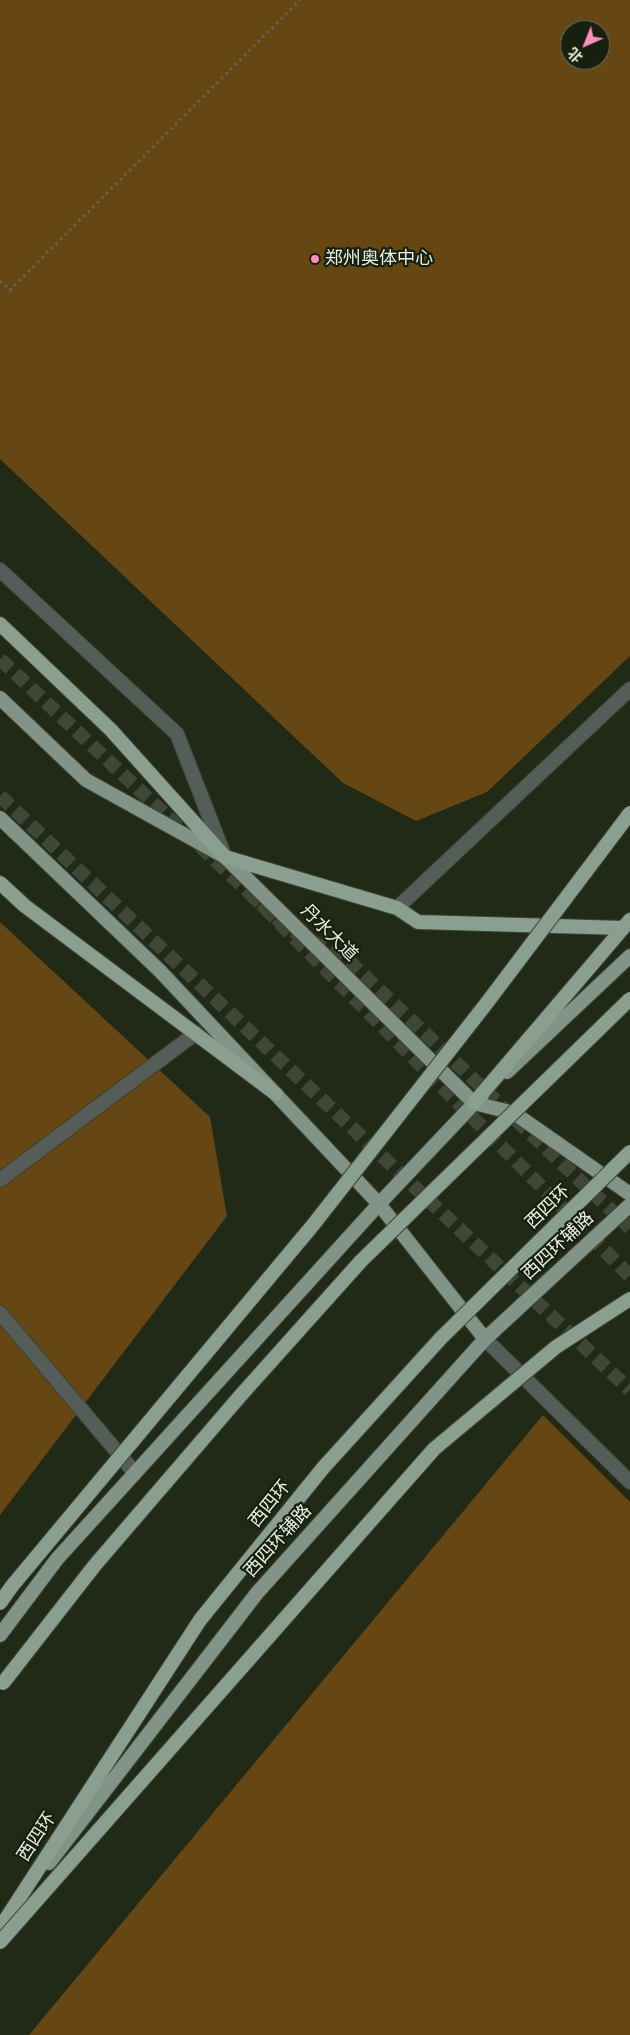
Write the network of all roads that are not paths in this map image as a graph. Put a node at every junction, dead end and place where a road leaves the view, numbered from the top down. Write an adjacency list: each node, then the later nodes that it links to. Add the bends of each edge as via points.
1 (0, 570): 7 (street, via 177,734)
2 (0, 624): 7 (highway, via 111,730)
3 (630, 689): 9 (street)
4 (0, 698): 7 (main road, 丹水大道, via 86,780)
5 (630, 813): 27 (highway, bridge, via 313,1225)
6 (0, 818): 14 (main road, via 160,970)
7 (225, 857): 9 (highway); 15 (main road, 丹水大道)
8 (0, 883): 13 (highway, via 25,906)
9 (397, 908): 10 (highway, via 418,922)
10 (626, 924): 15 (highway)
11 (630, 956): 15 (main road)
12 (630, 999): 16 (highway, bridge)
13 (196, 1033): 14 (highway); 18 (street)
14 (276, 1094): 20 (main road)
15 (474, 1103): 16 (main road); 20 (main road)
16 (514, 1113): 19 (main road); 29 (highway, bridge, via 361,1261 95,1565)
17 (630, 1152): 30 (highway, 西四环, bridge, via 441,1338 324,1468 200,1620)
18 (0, 1180)
19 (630, 1194)
20 (379, 1204): 24 (main road); 25 (main road)
21 (630, 1205): 24 (main road, 西四环辅路)
22 (630, 1298): 31 (highway, bridge, via 556,1347 434,1449)
23 (0, 1313): 25 (street)
24 (485, 1339): 26 (street); 31 (main road, 西四环辅路, bridge, via 256,1593 44,1869)
25 (136, 1473): 28 (main road, via 57,1559)
26 (630, 1482)
27 (0, 1603)
28 (0, 1635)
29 (0, 1688)
30 (0, 1928)
31 (0, 1941)

